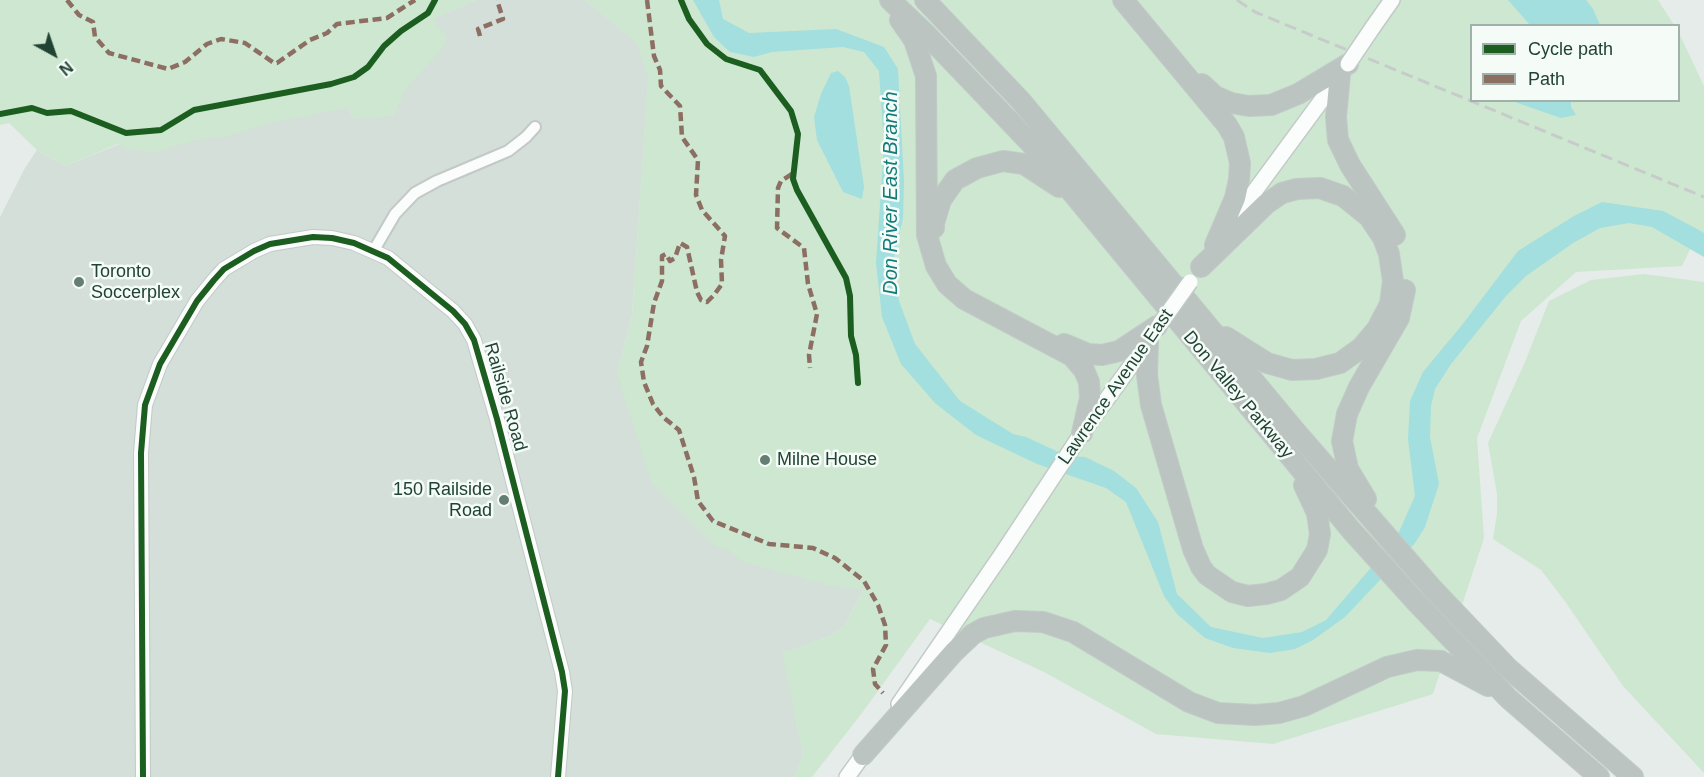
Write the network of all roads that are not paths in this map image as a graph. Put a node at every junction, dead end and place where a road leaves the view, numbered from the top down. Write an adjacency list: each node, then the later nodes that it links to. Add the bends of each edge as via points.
1 (888, 0): 10 (highway, Don Valley Parkway, via 979,88 1036,149); 16 (highway, via 914,39 926,75 927,235 936,266 947,284 964,298 1072,356 1089,382 1090,398)
2 (925, 0): 7 (highway, Don Valley Parkway)
3 (937, 0): 7 (highway)
4 (1123, 0): 11 (highway, via 1234,137 1239,180)
5 (1134, 0): 8 (highway, via 1205,87 1232,103 1271,105)
6 (1392, 0): 8 (main road, Lawrence Avenue East, bridge)
7 (956, 32): 14 (highway, Don Valley Parkway, via 1028,109)
8 (1344, 69): 11 (main road, Lawrence Avenue East); 18 (highway, via 1336,117 1338,140 1390,225 1404,266 1405,291 1399,318 1359,387 1347,414 1342,441 1348,469 1371,505)
9 (535, 127): 12 (street, via 508,151 415,194 395,214)
10 (1072, 195): 15 (highway, via 1024,164 1003,161 977,168 955,180 941,200 934,224 948,274 968,292 1088,354 1119,351); 17 (highway, Don Valley Parkway)
11 (1215, 245): 13 (main road, Lawrence Avenue East)
12 (374, 250): 21 (street, Railside Road, via 313,237 281,241 254,251 213,280 160,364 141,429); 22 (street, Railside Road, via 433,293 465,324 474,340 562,672 565,691)
13 (1195, 275): 14 (highway, via 1266,204 1297,189 1320,188 1342,196 1369,217 1389,254 1393,280 1390,304 1377,330 1340,363 1292,370 1267,363); 15 (main road, Lawrence Avenue East, bridge)
14 (1208, 325): 18 (highway, Don Valley Parkway)
15 (1153, 334): 16 (main road, Lawrence Avenue East); 17 (highway, via 1146,375 1150,405 1193,549 1207,575 1232,592 1257,596 1287,587 1300,577 1317,550 1317,513)
16 (1082, 433): 20 (main road, Lawrence Avenue East)
17 (1289, 456): 19 (highway, Don Valley Parkway, via 1351,530)
18 (1376, 526): 25 (highway, Don Valley Parkway, via 1508,668)
19 (1508, 698): 20 (highway, via 1441,661 1417,660 1387,667 1304,706 1279,713 1218,713 1189,702 1073,632 1043,622 1015,621 973,634); 24 (highway, Don Valley Parkway)
20 (863, 755): 23 (main road, Lawrence Avenue East)
21 (143, 777)
22 (558, 777)
23 (846, 777)
24 (1599, 777)
25 (1633, 777)

